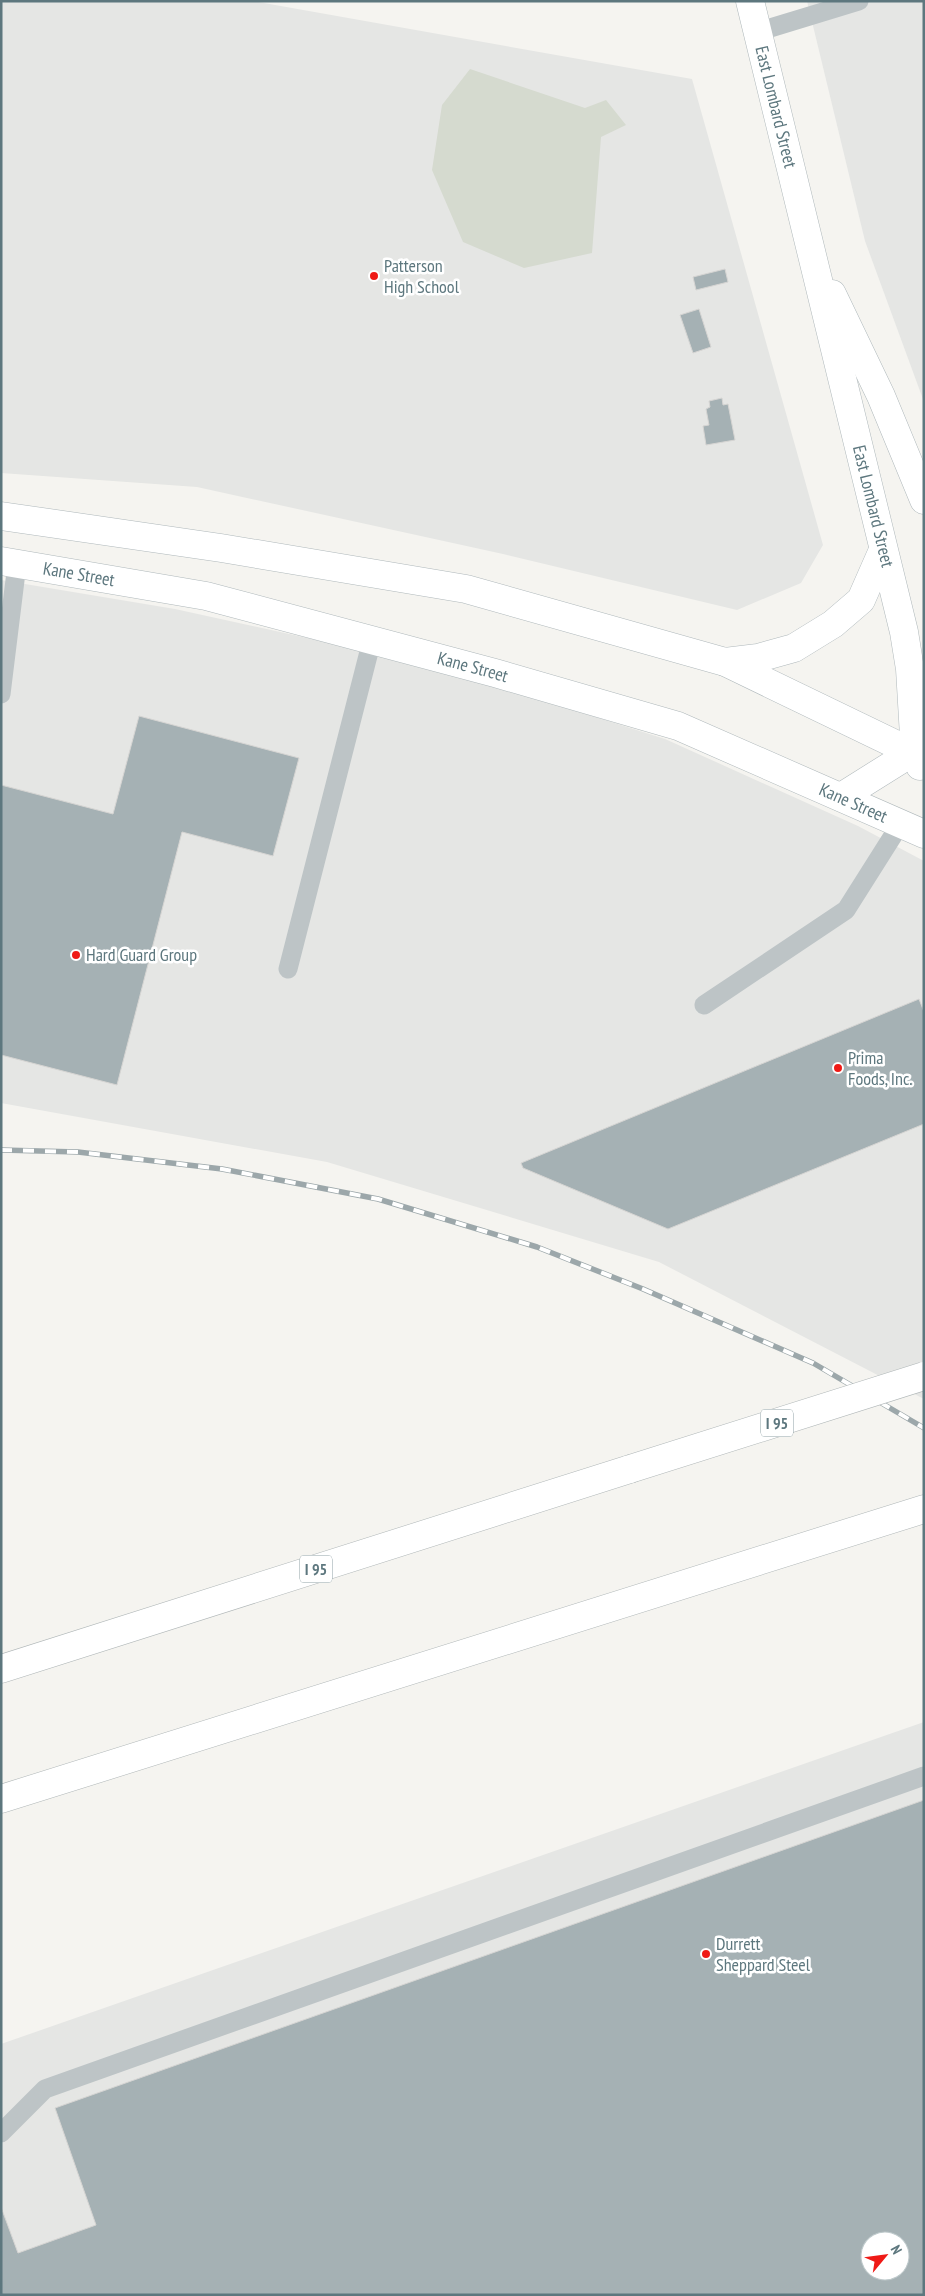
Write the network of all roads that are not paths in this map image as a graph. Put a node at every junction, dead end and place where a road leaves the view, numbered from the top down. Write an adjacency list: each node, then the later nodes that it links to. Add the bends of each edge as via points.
1 (750, 1): 3 (main road, East Lombard Street)
2 (859, 1): 3 (lane)
3 (757, 32): 4 (main road, East Lombard Street)
4 (807, 241): 5 (main road, East Lombard Street, via 880,396); 7 (main road, East Lombard Street)
5 (924, 500)
6 (1, 516): 10 (main road, via 221,548 466,589)
7 (883, 550): 10 (main road, via 861,600 833,624 794,648 758,658); 12 (main road, East Lombard Street, via 904,632)
8 (9, 562): 9 (main road, Kane Street, via 206,596); 11 (lane)
9 (372, 640): 13 (main road, Kane Street, via 678,726); 15 (lane)
10 (725, 662): 12 (main road)
11 (1, 694)
12 (922, 758): 13 (main road)
13 (841, 797): 14 (main road, Kane Street)
14 (912, 829): 16 (lane, via 846,910)
15 (288, 969)
16 (704, 1005)
17 (924, 1376): 19 (main road, I 95, bridge)
18 (924, 1509): 21 (main road)
19 (1, 1669)
20 (924, 1776): 22 (lane, via 45,2089)
21 (1, 1799)
22 (1, 2133)

